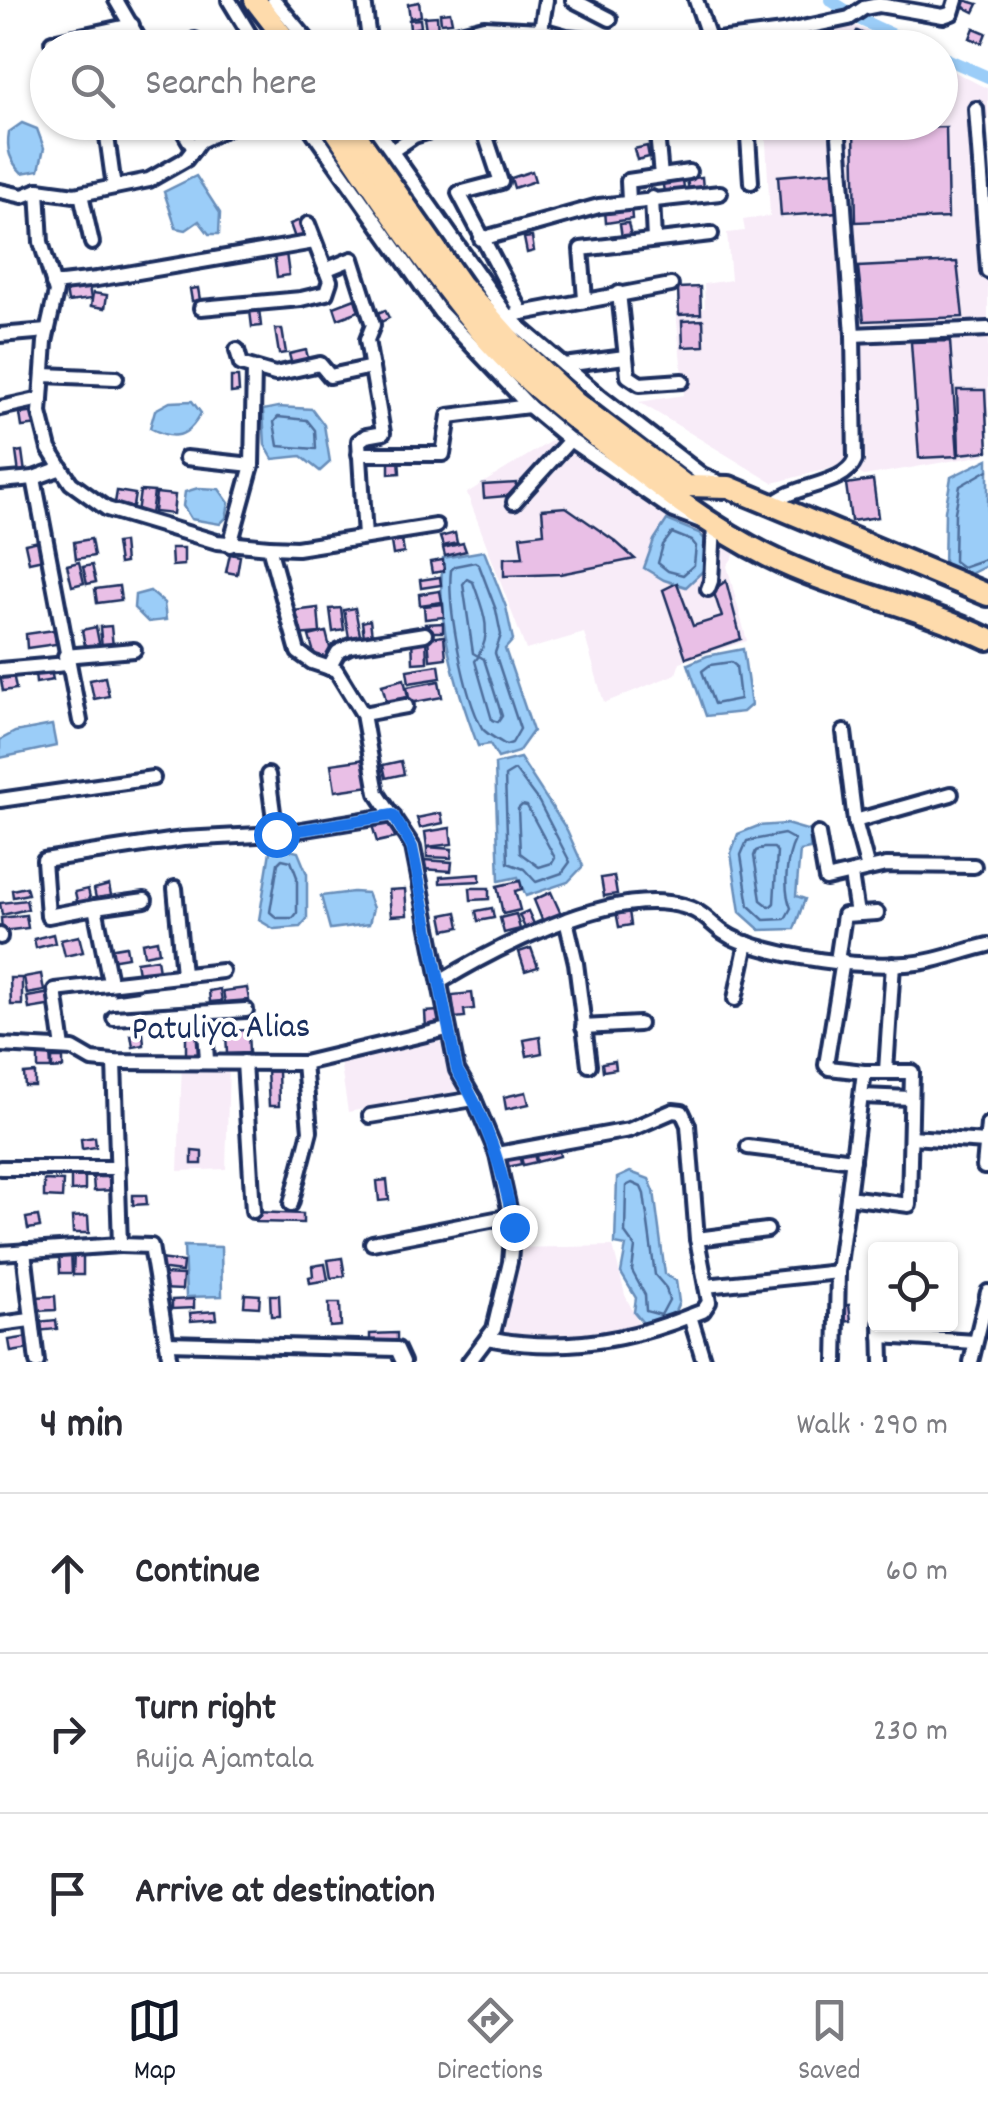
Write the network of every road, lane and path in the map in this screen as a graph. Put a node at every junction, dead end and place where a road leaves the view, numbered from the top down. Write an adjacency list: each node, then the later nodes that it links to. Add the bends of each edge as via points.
1 (116, 0): 13 (street)
2 (230, 0): 16 (street)
3 (244, 0): 17 (highway)
4 (256, 0): 18 (highway)
5 (274, 0): 19 (street)
6 (364, 0): 20 (street)
7 (546, 0): 22 (street)
8 (573, 0): 12 (street)
9 (696, 0): 23 (street)
10 (956, 0): 11 (street, via 952,13 943,16)
11 (874, 4): 24 (street, via 849,18)
12 (610, 19)
13 (132, 25): 14 (street); 15 (street)
14 (108, 30)
15 (135, 30)
16 (248, 30)
17 (264, 30)
18 (278, 30)
19 (299, 30)
20 (368, 30)
21 (471, 30): 22 (street)
22 (541, 30)
23 (706, 30)
24 (797, 30)
25 (976, 109): 57 (street)
26 (107, 140): 43 (street)
27 (189, 140): 38 (street)
28 (202, 140): 38 (street)
29 (319, 140): 78 (street, via 440,312)
30 (342, 140): 91 (highway, via 483,335 549,399)
31 (360, 140): 87 (highway, via 461,285 576,403 686,486)
32 (384, 140): 39 (street)
33 (408, 140): 39 (street)
34 (487, 140): 52 (street, via 501,182 459,193)
35 (658, 140): 41 (street)
36 (748, 140): 42 (street)
37 (839, 140): 68 (street)
38 (194, 149): 43 (street, via 149,180)
39 (392, 151): 64 (street)
40 (689, 172): 41 (street)
41 (662, 176): 49 (street, via 628,180)
42 (751, 182)
43 (114, 187): 47 (street)
44 (38, 190): 45 (street, via 24,196); 47 (street); 58 (street)
45 (0, 191)
46 (720, 193): 48 (street)
47 (81, 194): 55 (street)
48 (652, 198): 49 (street); 53 (street)
49 (629, 201): 52 (street)
50 (308, 224): 54 (street)
51 (711, 234): 53 (street)
52 (481, 239): 63 (street)
53 (654, 240): 61 (street, via 581,249)
54 (314, 242): 56 (street); 58 (street)
55 (92, 243)
56 (325, 270): 62 (street, via 330,281 317,297); 72 (street, via 352,259 373,324 367,340)
57 (988, 270)
58 (53, 284): 66 (street)
59 (671, 285): 60 (street)
60 (619, 293): 61 (street); 70 (street)
61 (586, 299): 63 (street)
62 (201, 308)
63 (522, 313): 64 (street)
64 (508, 317): 71 (street)
65 (988, 328): 68 (street)
66 (48, 331): 67 (street); 74 (street)
67 (0, 335)
68 (853, 335): 89 (street, via 852,467 792,490)
69 (237, 350): 73 (street, via 241,364)
70 (625, 357): 71 (street); 76 (street, via 632,381)
71 (564, 365): 87 (street, via 702,475)
72 (372, 367): 73 (street, via 330,376 320,364 275,374); 81 (street, via 383,433 362,438)
73 (254, 369): 83 (street)
74 (42, 375): 75 (street); 77 (street)
75 (116, 378)
76 (682, 381)
77 (41, 399): 79 (street); 84 (street, via 49,449)
78 (529, 406): 80 (street); 81 (street, via 450,416 443,454)
79 (0, 408)
80 (570, 440): 88 (street); 91 (street, via 674,511)
81 (359, 454): 92 (street)
82 (186, 458): 83 (street)
83 (252, 465): 93 (street)
84 (61, 468): 85 (street); 93 (street, via 108,509)
85 (34, 478): 86 (street); 100 (street)
86 (0, 481)
87 (729, 487): 89 (highway)
88 (514, 502)
89 (771, 506): 96 (highway)
90 (436, 526): 92 (street)
91 (714, 526): 95 (street); 98 (highway, via 836,585)
92 (365, 537): 94 (street)
93 (230, 545): 94 (street)
94 (269, 547): 101 (street, via 298,652)
95 (708, 589)
96 (988, 595)
97 (425, 634): 101 (street, via 350,646)
98 (988, 639)
99 (134, 650): 100 (street)
100 (66, 660): 102 (street); 105 (street)
101 (329, 668): 104 (street)
102 (0, 670)
103 (406, 706): 104 (street)
104 (363, 714): 111 (street, via 377,793)
105 (80, 721)
106 (844, 732): 112 (street)
107 (268, 775): 113 (street)
108 (153, 778): 110 (street)
109 (951, 794): 112 (street)
110 (0, 800)
111 (393, 815): 113 (street); 131 (street, via 412,847)
112 (855, 820): 116 (street)
113 (276, 834): 120 (street, via 182,839 44,860 48,916)
114 (818, 834): 117 (street, via 824,877)
115 (974, 866): 116 (street)
116 (868, 869): 117 (street)
117 (851, 875): 122 (street)
118 (175, 888): 129 (street)
119 (145, 900): 120 (street)
120 (95, 907): 130 (street)
121 (877, 913): 122 (street)
122 (857, 914): 126 (street, via 844,915)
123 (566, 920): 124 (street, via 620,903 664,902 695,907); 131 (street); 137 (street)
124 (747, 944): 126 (street); 132 (street)
125 (988, 945): 127 (street)
126 (840, 961): 127 (street); 146 (street, via 826,1064)
127 (893, 964): 147 (street)
128 (222, 971): 129 (street)
129 (183, 974): 130 (street)
130 (110, 982): 140 (street, via 55,990)
131 (440, 982): 138 (street)
132 (735, 999)
133 (246, 1010): 134 (street)
134 (204, 1014): 135 (street); 141 (street)
135 (114, 1018)
136 (639, 1024): 137 (street)
137 (583, 1027): 145 (street)
138 (447, 1028): 144 (street, Patuliya Alias); 150 (street, via 457,1070)
139 (0, 1045): 140 (street, Patuliya Alias)
140 (63, 1048): 142 (street, Patuliya Alias)
141 (207, 1060): 142 (street, Patuliya Alias); 143 (street, Patuliya Alias)
142 (114, 1062): 160 (street)
143 (244, 1062): 144 (street, Patuliya Alias); 163 (street)
144 (304, 1062): 162 (street, via 310,1131)
145 (589, 1065)
146 (864, 1072): 147 (street); 148 (street)
147 (886, 1072): 149 (street, via 912,1072)
148 (862, 1096): 149 (street); 157 (street)
149 (910, 1098): 153 (street)
150 (474, 1099): 151 (street); 156 (street)
151 (370, 1116)
152 (988, 1124): 154 (street)
153 (910, 1137): 154 (street); 161 (street, via 909,1205)
154 (986, 1142): 158 (street)
155 (748, 1147): 157 (street)
156 (497, 1154): 164 (street); 166 (street, via 629,1130 682,1112)
157 (853, 1160): 161 (street)
158 (988, 1167)
159 (0, 1168): 160 (street)
160 (118, 1168): 168 (street)
161 (848, 1197): 171 (street)
162 (291, 1204)
163 (253, 1211)
164 (512, 1216): 167 (street); 179 (street, via 510,1262)
165 (767, 1230): 166 (street)
166 (697, 1239): 172 (street)
167 (372, 1243)
168 (120, 1245): 169 (street); 181 (street, via 151,1246)
169 (24, 1251): 170 (street); 175 (street)
170 (0, 1253)
171 (838, 1272): 172 (street); 188 (street)
172 (706, 1286): 174 (street, via 707,1308)
173 (988, 1292): 180 (street)
174 (690, 1316): 179 (street, via 621,1338 560,1345); 187 (street)
175 (30, 1320): 176 (street); 183 (street)
176 (0, 1324)
177 (881, 1332): 189 (street)
178 (897, 1332): 180 (street)
179 (487, 1338): 186 (street)
180 (976, 1342): 190 (street)
181 (167, 1343): 182 (street); 184 (street)
182 (272, 1355): 185 (street, via 397,1350)
183 (36, 1362)
184 (170, 1362)
185 (403, 1362)
186 (469, 1362)
187 (704, 1362)
188 (836, 1362)
189 (882, 1362)
190 (970, 1362)

